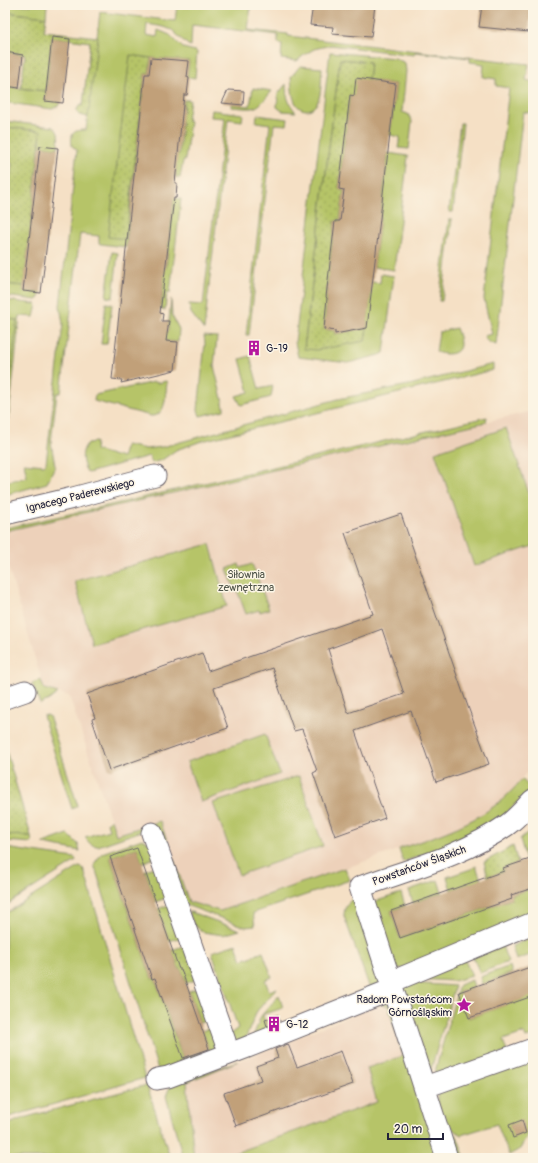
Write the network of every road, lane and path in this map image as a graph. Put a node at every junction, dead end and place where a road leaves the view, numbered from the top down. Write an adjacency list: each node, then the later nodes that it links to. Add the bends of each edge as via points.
1 (154, 476): 2 (street, Ignacego Paderewskiego)
2 (5, 514)
3 (25, 690): 4 (street)
4 (5, 698)
5 (533, 800): 8 (street, Powstańców Śląskich, via 508,825 456,854 360,887)
6 (152, 833): 9 (street)
7 (533, 923): 8 (street)
8 (392, 985): 11 (street, via 245,1048); 12 (street)
9 (225, 1041)
10 (533, 1049): 12 (street)
11 (157, 1079)
12 (425, 1087): 13 (street)
13 (447, 1158)

